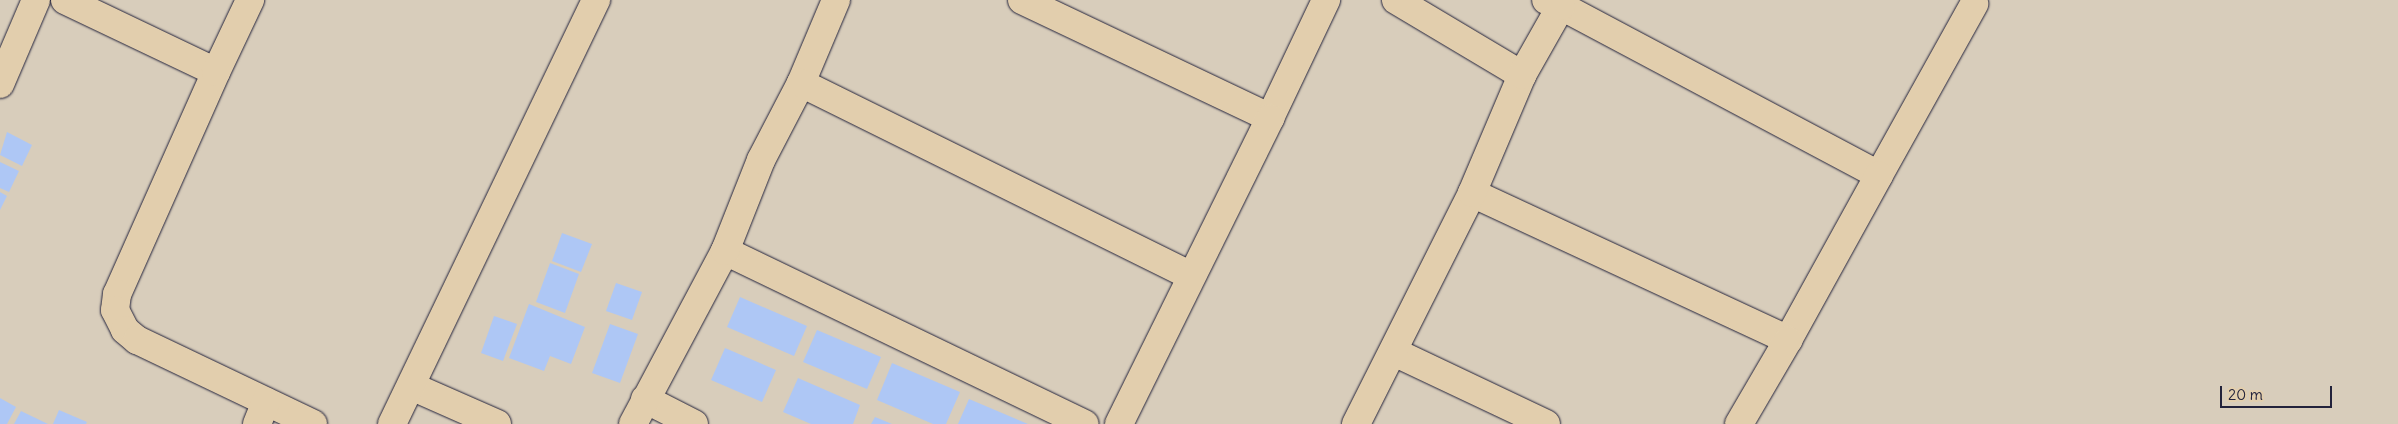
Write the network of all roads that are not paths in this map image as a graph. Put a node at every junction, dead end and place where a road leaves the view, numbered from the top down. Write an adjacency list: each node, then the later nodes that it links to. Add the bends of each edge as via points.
1 (36, 0): 11 (street)
2 (65, 0): 12 (street)
3 (250, 0): 12 (street)
4 (596, 0): 23 (street)
5 (836, 0): 14 (street)
6 (1022, 0): 16 (street)
7 (1326, 0): 16 (street)
8 (1396, 0): 13 (street)
9 (1971, 1): 17 (street)
10 (1557, 2): 13 (street); 17 (street)
11 (6, 55): 15 (street)
12 (216, 72): 25 (street, via 117,294 115,310 125,330 137,340)
13 (1522, 75): 18 (street)
14 (800, 83): 19 (street, via 761,160); 20 (street)
15 (0, 84)
16 (1270, 118): 20 (street)
17 (1879, 174): 21 (street)
18 (1472, 193): 21 (street); 22 (street)
19 (724, 251): 24 (street); 31 (street)
20 (1189, 275): 32 (street)
21 (1788, 340): 35 (street)
22 (1394, 352): 33 (street); 34 (street)
23 (411, 386): 27 (street); 28 (street)
24 (645, 399): 29 (street); 30 (street)
25 (261, 413): 26 (street)
26 (314, 424)
27 (392, 424)
28 (497, 424)
29 (633, 424)
30 (694, 424)
31 (1085, 424)
32 (1119, 424)
33 (1356, 424)
34 (1546, 424)
35 (1739, 424)

